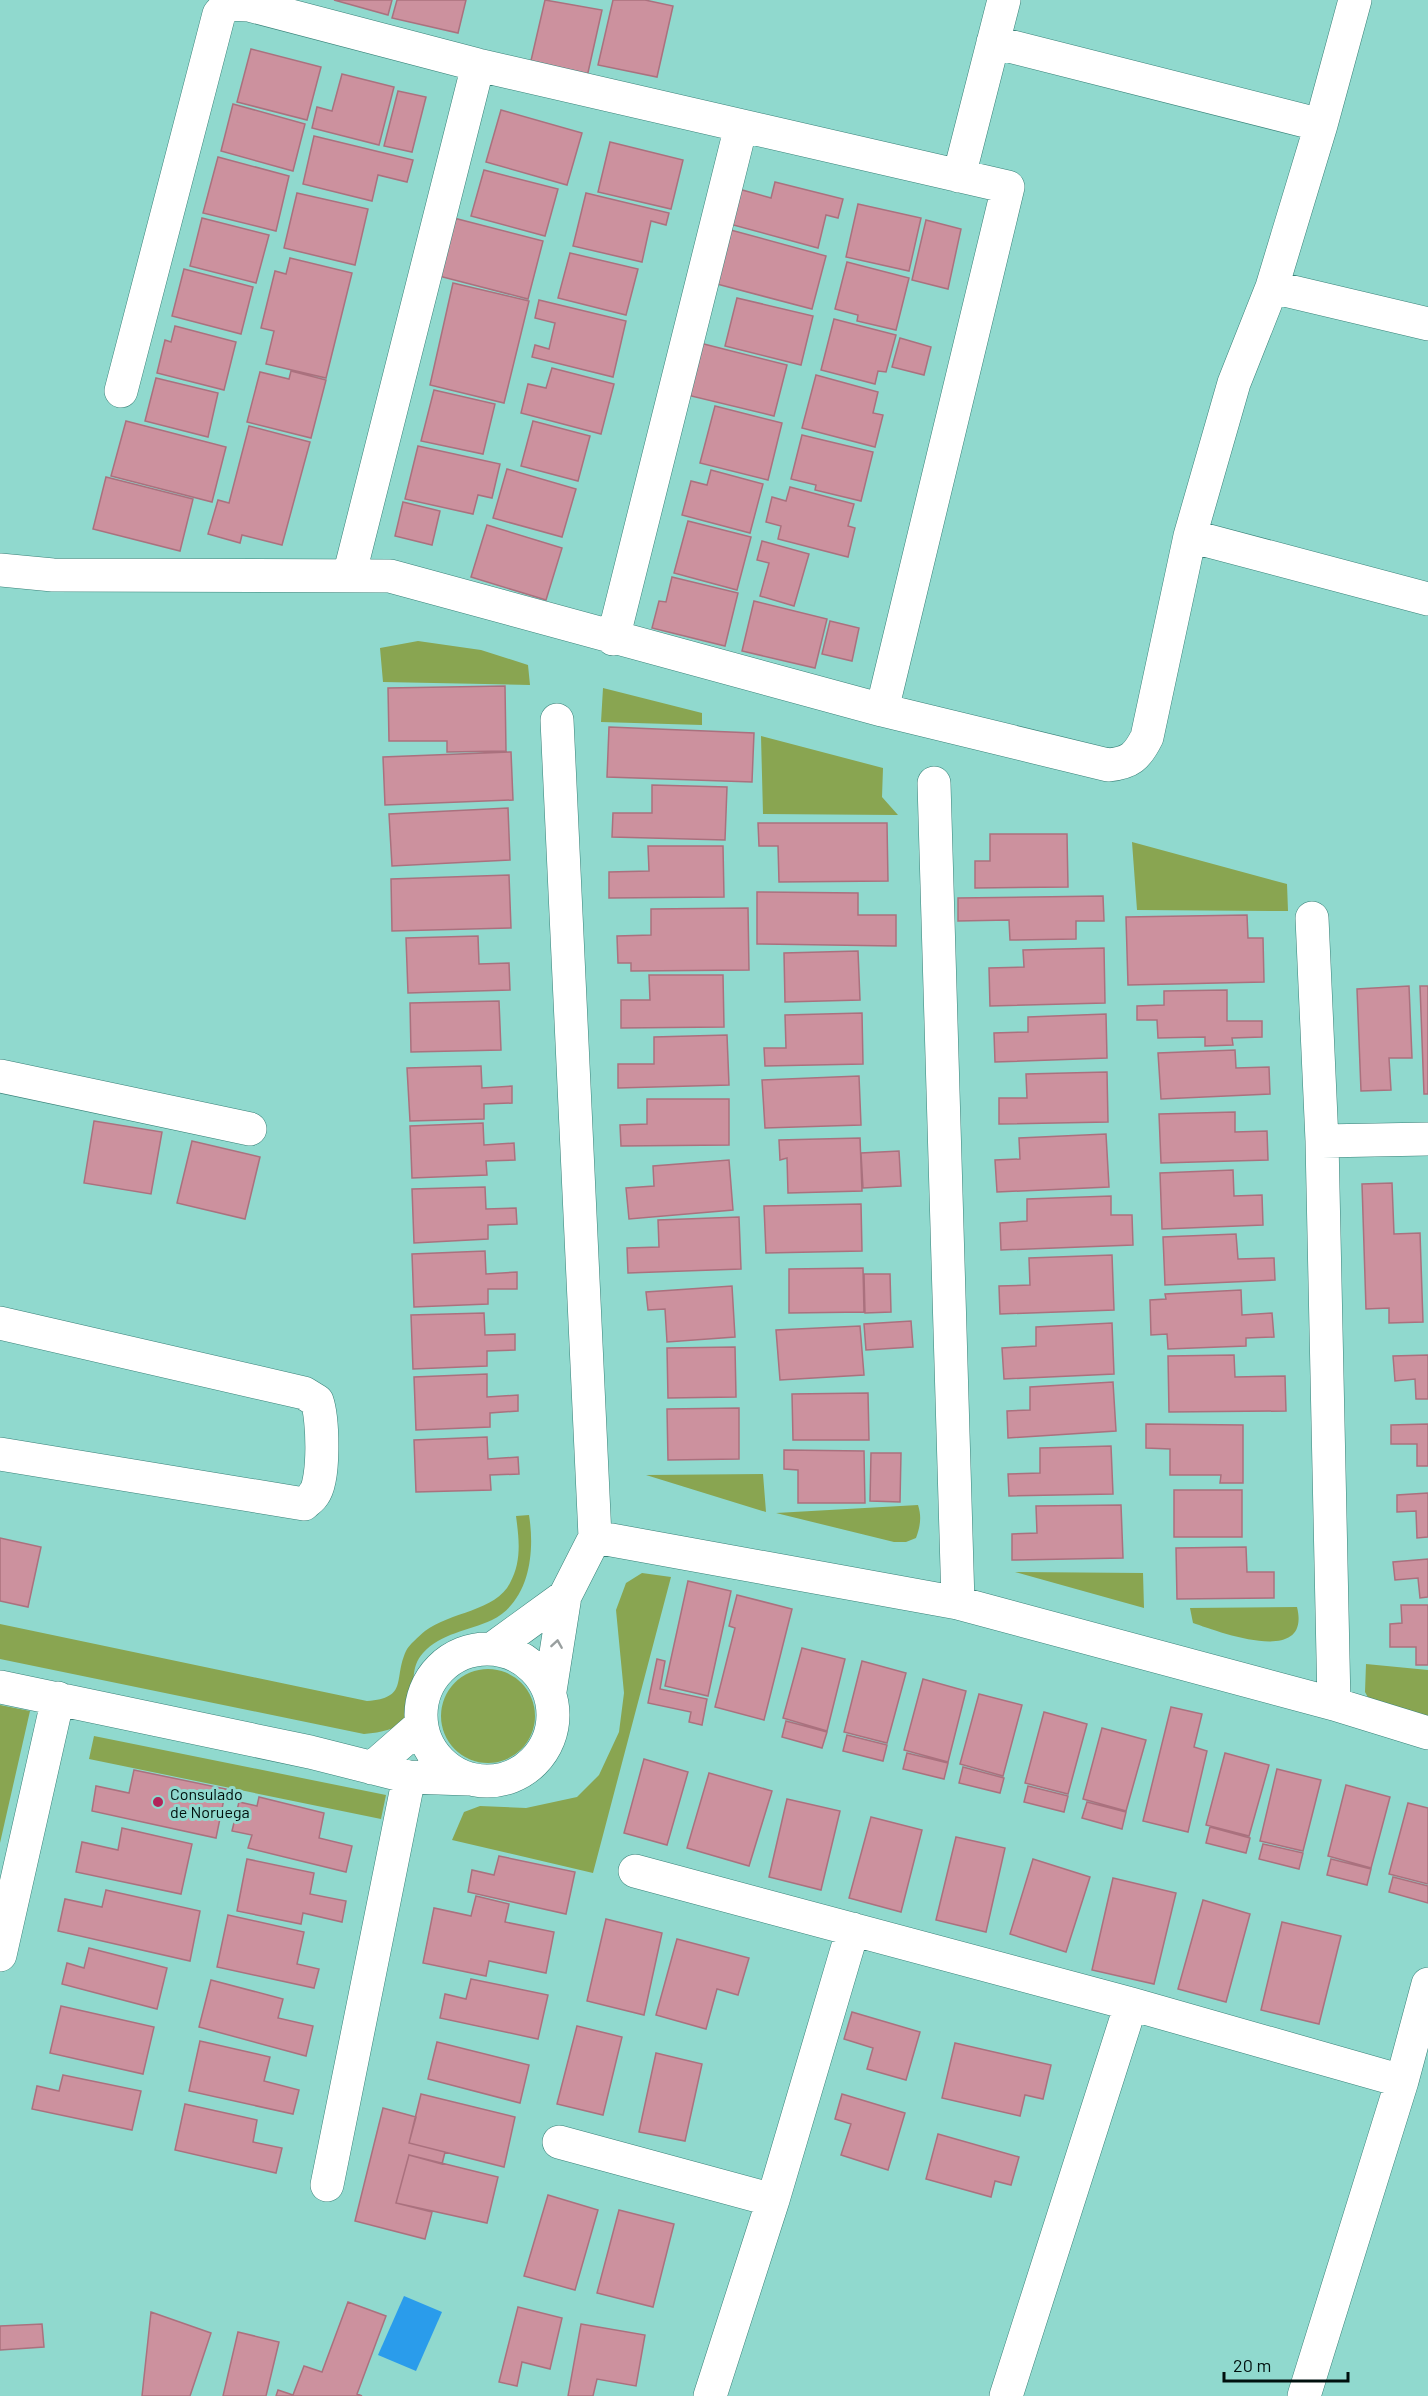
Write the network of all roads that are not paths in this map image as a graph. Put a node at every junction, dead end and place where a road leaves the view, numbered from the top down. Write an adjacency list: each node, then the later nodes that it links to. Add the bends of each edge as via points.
1 (1004, 0): 3 (street)
2 (1355, 0): 5 (street)
3 (993, 42): 5 (street); 7 (street)
4 (478, 65): 6 (street); 10 (street, via 249,5 228,4 219,14); 13 (street)
5 (1321, 125): 8 (street)
6 (741, 126): 7 (street); 15 (street)
7 (959, 176): 16 (street, via 1008,187)
8 (1272, 287): 9 (street); 11 (street, via 1234,383)
9 (1428, 324)
10 (122, 391)
11 (1190, 536): 14 (street); 16 (street, via 1147,737 1138,755 1125,763 1108,765)
12 (0, 570): 13 (street, via 53,576)
13 (349, 576): 15 (street, via 390,576)
14 (1428, 599)
15 (613, 639): 16 (street)
16 (882, 710)
17 (557, 720): 26 (street)
18 (934, 783): 28 (street)
19 (1312, 918): 23 (street)
20 (0, 1076): 21 (street)
21 (250, 1129)
22 (1428, 1139): 23 (street)
23 (1322, 1141): 33 (street)
24 (0, 1323): 25 (street, via 304,1393 317,1401 322,1414 319,1479 316,1493 304,1504)
25 (0, 1454)
26 (595, 1537): 27 (street); 28 (street)
27 (565, 1596): 29 (street); 31 (street, one-way to 27)
28 (958, 1602): 33 (street)
29 (492, 1649): 31 (street, via 527,1662); 34 (street, via 472,1650 453,1657 437,1670 426,1686)
30 (0, 1687): 32 (street)
31 (550, 1691): 38 (street, via 554,1712 551,1733 528,1768 510,1778)
32 (58, 1698): 36 (street); 41 (street)
33 (1334, 1704): 35 (street)
34 (420, 1726): 36 (street); 38 (street, via 437,1759)
35 (1428, 1733)
36 (372, 1768): 37 (street)
37 (410, 1777): 38 (street); 46 (street)
38 (468, 1779)
39 (634, 1871): 40 (street)
40 (853, 1929): 43 (street); 47 (street)
41 (0, 1955)
42 (1428, 1984): 44 (street)
43 (1131, 2004): 44 (street); 49 (street)
44 (1402, 2081): 50 (street)
45 (560, 2142): 47 (street)
46 (327, 2185)
47 (773, 2200): 48 (street)
48 (710, 2396)
49 (1006, 2396)
50 (1304, 2396)

